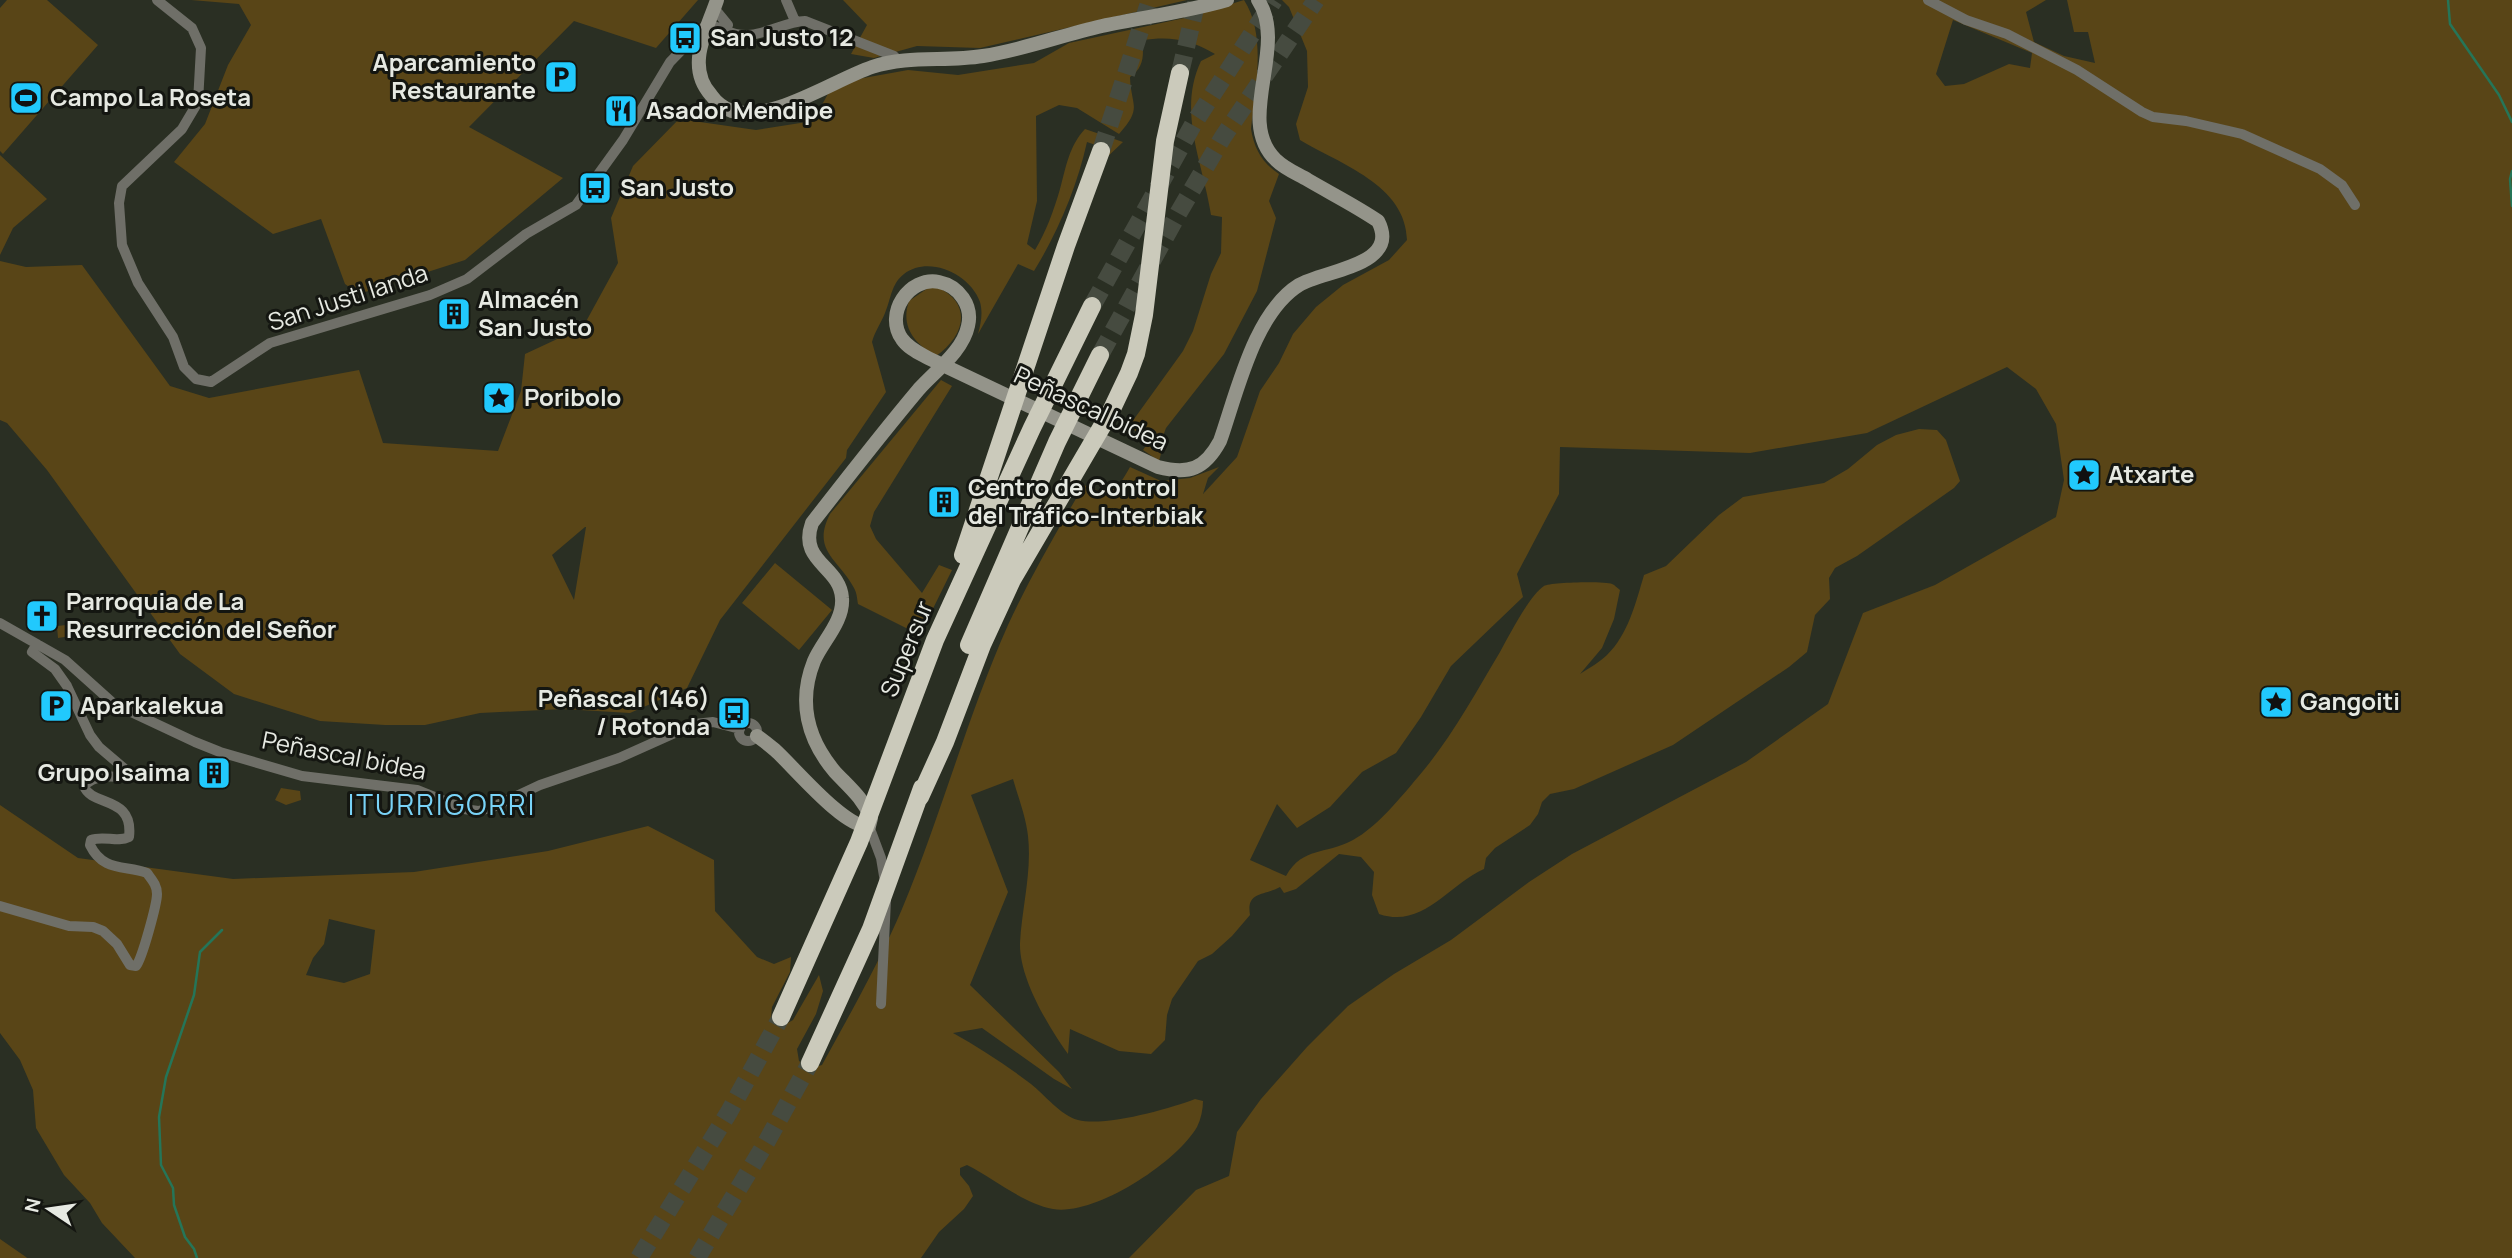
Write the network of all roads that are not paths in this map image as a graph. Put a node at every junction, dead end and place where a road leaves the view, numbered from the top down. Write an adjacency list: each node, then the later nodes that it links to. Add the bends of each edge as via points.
1 (157, 0): 8 (street, San Justi landa, via 192,28 201,48 198,102 181,129 122,186 122,245 138,283 173,337 184,367 196,379 211,382 270,343 430,295 467,279 527,234 576,205 623,140 670,62)
2 (786, 0): 7 (street)
3 (1227, 0): 10 (street, via 985,56)
4 (1258, 0): 21 (street, Peñascal bidea, via 1265,15 1268,51 1259,121 1264,143 1282,165 1378,221 1382,243 1371,257 1299,285 1277,306 1259,334 1214,452 1196,468 1174,471 1158,467 928,358 912,349 902,339 896,317 907,292 927,281 953,288 966,302 969,326 958,347 921,387 812,523 808,538 812,552 841,587 843,602 813,663 805,692 806,714 811,732 834,770 866,804)
5 (1928, 0): 13 (street, via 2066,64 2142,112 2242,134 2320,169 2342,185)
6 (715, 4): 8 (street); 9 (street, via 728,25)
7 (795, 21): 9 (street, via 751,35); 10 (street, via 805,21)
8 (707, 24): 9 (street); 10 (street, via 699,55 700,75 706,91 731,111 752,114 773,109)
9 (726, 30)
10 (898, 60)
11 (1180, 73): 20 (highway, via 1168,119 1147,297 1133,364 1111,411 1012,580)
12 (1101, 151): 17 (highway)
13 (2355, 205)
14 (1091, 306): 17 (highway, Supersur)
15 (1100, 355): 20 (highway, via 1014,537 966,654)
16 (0, 623): 18 (street, Peñascal bidea)
17 (935, 640): 24 (highway, Supersur, via 859,842)
18 (37, 644): 19 (street, Peñascal bidea, via 65,660 114,704 220,752 302,776 417,790 478,811 695,724 713,722 740,729 747,741); 22 (street, via 32,652 55,669 67,686 90,735 126,770 123,777 105,775 84,786 92,796 118,806 130,827 129,837 123,840 91,840 93,852 114,868 147,873 157,897 136,966 130,965 117,944 93,927 69,926)
19 (757, 736): 21 (street, via 850,821)
20 (940, 740): 25 (highway, via 871,929)
21 (869, 825): 23 (street, via 885,881)
22 (0, 906)
23 (881, 1003)
24 (781, 1017)
25 (810, 1063)

